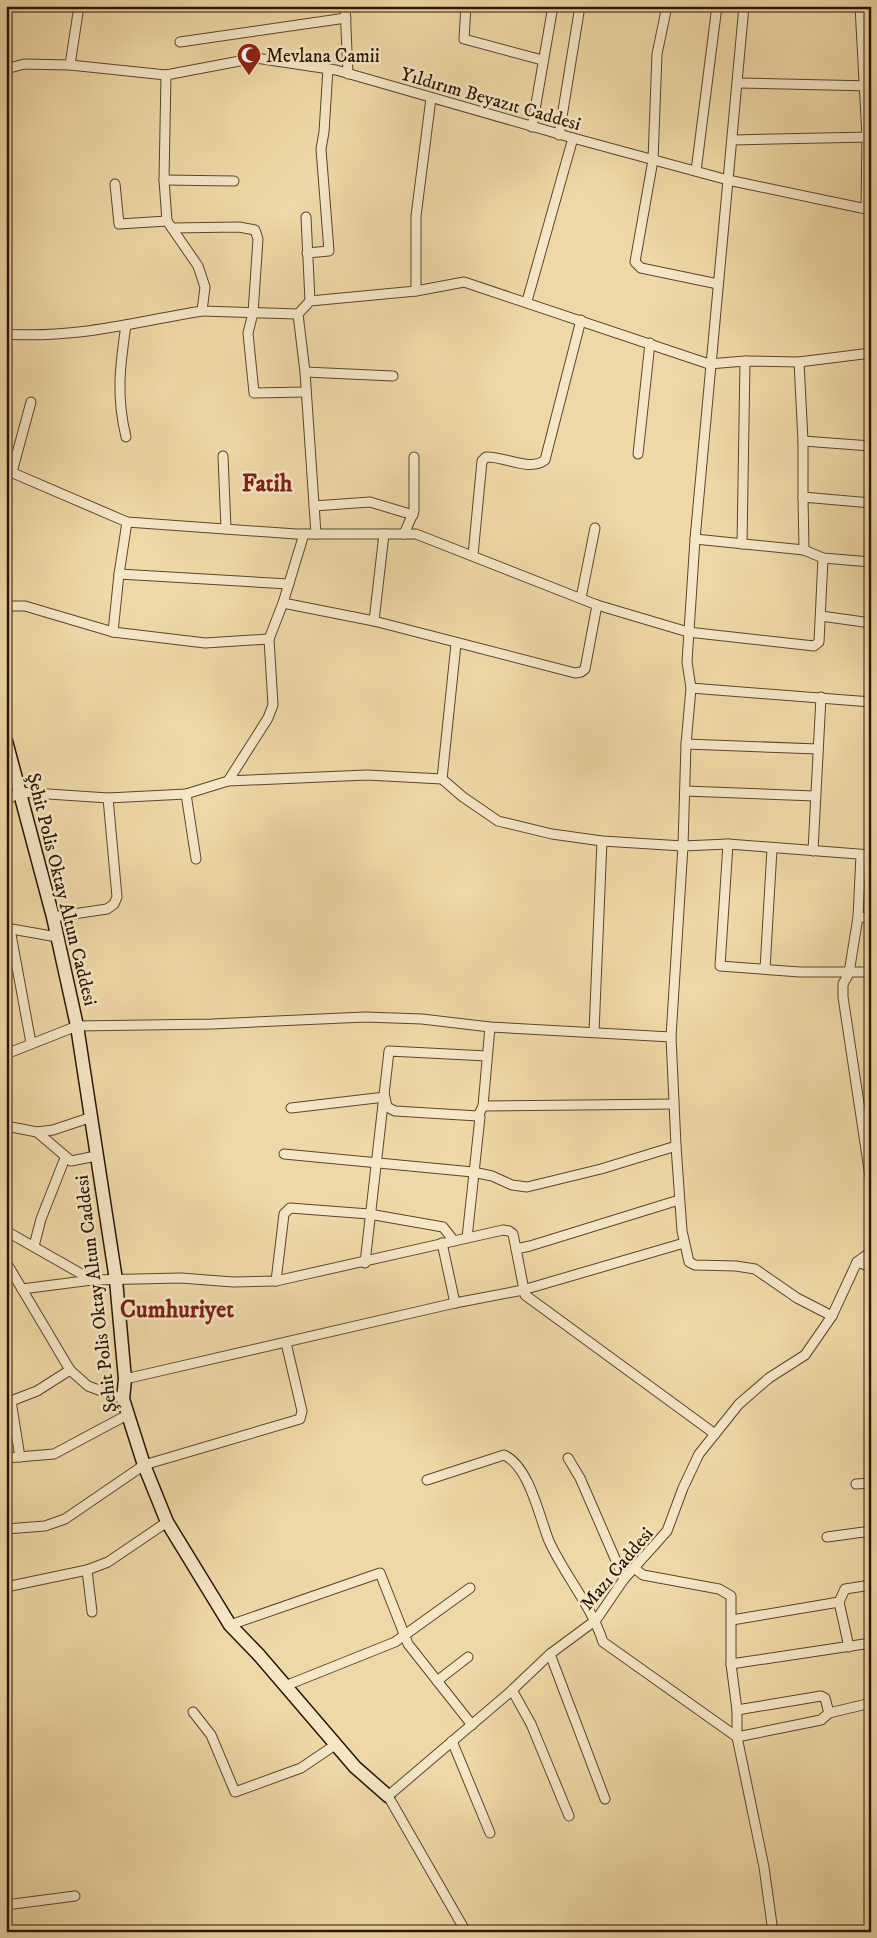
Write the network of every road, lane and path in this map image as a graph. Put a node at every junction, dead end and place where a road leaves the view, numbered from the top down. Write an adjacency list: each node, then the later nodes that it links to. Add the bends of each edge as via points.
1 (79, 6): 14 (street)
2 (345, 6): 11 (street)
3 (466, 6): 13 (street, via 464,39)
4 (553, 6): 13 (street)
5 (580, 6): 23 (street)
6 (667, 6): 27 (street, via 657,54)
7 (717, 6): 28 (street)
8 (744, 6): 19 (street)
9 (861, 6): 10 (street); 20 (street)
10 (871, 7)
11 (346, 18): 12 (street); 17 (street)
12 (180, 42)
13 (542, 60): 22 (street)
14 (70, 65): 15 (street, Yıldırım Beyazıt Caddesi, via 24,64); 18 (street, Yıldırım Beyazıt Caddesi)
15 (6, 69)
16 (328, 69): 17 (street, Yıldırım Beyazıt Caddesi); 18 (street, Yıldırım Beyazıt Caddesi, via 256,58); 36 (street, via 321,149 329,252)
17 (348, 74): 21 (street, Yıldırım Beyazıt Caddesi)
18 (166, 75): 29 (street)
19 (738, 83): 20 (street); 26 (street)
20 (868, 86): 24 (street)
21 (431, 98): 22 (street, Yıldırım Beyazıt Caddesi); 38 (street, via 416,216)
22 (532, 127): 23 (street, Yıldırım Beyazıt Caddesi)
23 (560, 135): 25 (street, Yıldırım Beyazıt Caddesi)
24 (869, 137): 26 (street); 33 (street)
25 (573, 138): 27 (street, Yıldırım Beyazıt Caddesi); 40 (street)
26 (732, 140): 30 (street)
27 (653, 160): 28 (street, Yıldırım Beyazıt Caddesi); 37 (street, via 635,262 641,268)
28 (696, 171): 30 (street, Yıldırım Beyazıt Caddesi)
29 (164, 180): 31 (street); 35 (street)
30 (728, 180): 33 (street, Yıldırım Beyazıt Caddesi); 37 (street)
31 (234, 181)
32 (115, 184): 35 (street, via 119,224)
33 (868, 209)
34 (306, 217): 36 (street)
35 (170, 224): 41 (street, via 198,266 205,288); 42 (street, via 256,230)
36 (308, 253): 39 (street)
37 (718, 284): 51 (street)
38 (416, 291): 39 (street); 40 (street, via 464,282)
39 (310, 301): 43 (street)
40 (527, 301): 44 (street)
41 (202, 311): 42 (street); 45 (street)
42 (253, 313): 43 (street); 54 (street, via 248,333 254,393)
43 (298, 314): 52 (street)
44 (581, 320): 47 (street); 77 (street, via 545,460 531,464 496,456 482,461)
45 (126, 325): 46 (street, via 66,335); 56 (street, via 118,380)
46 (6, 334)
47 (650, 343): 51 (street); 59 (street)
48 (871, 353): 50 (street)
49 (745, 361): 50 (street); 51 (street); 75 (street)
50 (799, 362): 57 (street)
51 (709, 364): 74 (street)
52 (305, 372): 53 (street); 54 (street)
53 (393, 376)
54 (306, 392): 65 (street)
55 (31, 402): 62 (street)
56 (126, 437)
57 (803, 441): 58 (street); 63 (street)
58 (871, 446)
59 (638, 454)
60 (223, 456): 69 (street)
61 (414, 457): 66 (street)
62 (9, 471): 67 (street)
63 (803, 497): 64 (street); 76 (street)
64 (871, 503)
65 (314, 506): 66 (street, via 370,502); 71 (street)
66 (413, 515): 73 (street)
67 (127, 522): 69 (street); 80 (street)
68 (595, 528): 82 (street)
69 (226, 529): 70 (street)
70 (304, 534): 71 (street); 81 (street)
71 (316, 534): 72 (street)
72 (384, 534): 73 (street); 87 (street)
73 (404, 534): 77 (street, via 416,534)
74 (695, 539): 75 (street); 90 (street)
75 (742, 544): 76 (street)
76 (804, 550): 78 (street)
77 (473, 555): 82 (street)
78 (823, 558): 79 (street); 86 (street)
79 (871, 562)
80 (118, 574): 81 (street); 89 (street)
81 (289, 584): 83 (street)
82 (581, 598): 84 (street)
83 (283, 603): 87 (street); 91 (street)
84 (597, 605): 90 (street); 92 (street, via 585,669 581,672)
85 (6, 606): 89 (street, via 25,606)
86 (820, 616): 88 (street); 90 (street, via 819,642 814,646)
87 (374, 621): 92 (street)
88 (871, 623)
89 (113, 632): 91 (street, via 205,643)
90 (688, 632): 93 (street, via 687,662)
91 (269, 638): 100 (street, via 273,705)
92 (456, 644): 99 (street)
93 (691, 688): 94 (street); 97 (street)
94 (821, 697): 95 (street); 98 (street)
95 (871, 702)
96 (6, 741): 102 (street, Şehit Polis Oktay Altun Caddesi)
97 (686, 744): 98 (street); 101 (street)
98 (818, 749): 104 (street)
99 (442, 779): 100 (street, via 367,775); 107 (street, via 498,820 542,832)
100 (228, 781): 103 (street)
101 (686, 791): 104 (street); 109 (street)
102 (19, 792): 105 (street); 106 (street); 115 (street, Şehit Polis Oktay Altun Caddesi)
103 (186, 794): 105 (street); 114 (street)
104 (816, 796): 111 (street)
105 (108, 798): 115 (street, via 117,898 107,909)
106 (6, 801)
107 (602, 841): 109 (street); 125 (street)
108 (728, 844): 109 (street); 110 (street); 120 (street, via 720,966)
109 (684, 846): 126 (street)
110 (772, 849): 111 (street); 120 (street)
111 (813, 850): 112 (street)
112 (861, 855): 113 (street); 116 (street)
113 (871, 855)
114 (196, 859)
115 (53, 917): 119 (street, Şehit Polis Oktay Altun Caddesi)
116 (858, 917): 117 (street); 122 (street)
117 (871, 918)
118 (8, 928): 119 (street); 127 (street)
119 (57, 937): 123 (street, Şehit Polis Oktay Altun Caddesi)
120 (764, 969): 122 (street)
121 (871, 972): 122 (street)
122 (849, 973): 144 (street, via 843,984 842,997)
123 (77, 1026): 124 (street, via 365,1017 422,1019); 127 (street); 134 (street, Şehit Polis Oktay Altun Caddesi)
124 (490, 1027): 125 (street); 129 (street)
125 (594, 1032): 126 (street)
126 (671, 1037): 131 (street)
127 (31, 1043): 128 (street)
128 (6, 1054)
129 (487, 1056): 130 (street, via 389,1051); 132 (street)
130 (385, 1097): 133 (street); 135 (street, via 387,1107 395,1111); 142 (street)
131 (674, 1104): 132 (street); 138 (street)
132 (483, 1106): 135 (street)
133 (291, 1108)
134 (92, 1116): 137 (street, via 53,1130); 140 (street, Şehit Polis Oktay Altun Caddesi)
135 (478, 1116): 143 (street)
136 (6, 1126): 137 (street)
137 (37, 1132): 141 (street)
138 (676, 1146): 143 (street, via 527,1187); 145 (street)
139 (284, 1154): 142 (street)
140 (96, 1156): 141 (street, via 71,1161); 160 (street, Şehit Polis Oktay Altun Caddesi)
141 (65, 1158): 152 (street)
142 (376, 1162): 143 (street); 146 (street)
143 (473, 1172): 148 (street)
144 (871, 1183)
145 (679, 1200): 151 (street); 153 (street)
146 (370, 1214): 149 (street, via 444,1227); 157 (street); 161 (street, via 288,1210 284,1214)
147 (6, 1231): 152 (street)
148 (466, 1238): 149 (street); 153 (street, via 509,1231 513,1234)
149 (454, 1241): 150 (street)
150 (442, 1243): 157 (street); 164 (street)
151 (684, 1243): 163 (street); 165 (street, via 689,1262 695,1265 755,1269 796,1298)
152 (34, 1246): 159 (street)
153 (516, 1249): 163 (street)
154 (871, 1252): 156 (street, Mazı Caddesi)
155 (6, 1262): 162 (street)
156 (858, 1262): 158 (street); 165 (street, Mazı Caddesi)
157 (365, 1263): 161 (street)
158 (871, 1268)
159 (92, 1280): 160 (street); 162 (street)
160 (116, 1280): 161 (street, via 181,1278); 168 (street, Şehit Polis Oktay Altun Caddesi)
161 (276, 1282)
162 (22, 1289): 167 (street)
163 (523, 1290): 164 (street); 172 (street)
164 (455, 1303): 166 (street)
165 (832, 1316): 172 (street, Mazı Caddesi, via 806,1355 769,1378 738,1404)
166 (286, 1343): 168 (street); 176 (street, via 302,1411 300,1419)
167 (70, 1370): 169 (street, via 88,1386); 170 (street, via 37,1391)
168 (125, 1379): 169 (street, Şehit Polis Oktay Altun Caddesi)
169 (123, 1400): 171 (street, Şehit Polis Oktay Altun Caddesi)
170 (8, 1401): 173 (street)
171 (127, 1415): 173 (street, via 54,1454); 176 (street, Şehit Polis Oktay Altun Caddesi)
172 (715, 1434): 184 (street, Mazı Caddesi, via 699,1454 668,1531)
173 (20, 1457): 174 (street)
174 (6, 1458)
175 (568, 1458): 186 (street)
176 (144, 1465): 180 (street, Şehit Polis Oktay Altun Caddesi); 181 (street, via 65,1519 45,1526)
177 (427, 1480): 192 (street, via 504,1455 513,1459 524,1475 550,1542)
178 (871, 1483): 179 (street)
179 (856, 1484)
180 (167, 1522): 185 (street, via 108,1562); 194 (street, Şehit Polis Oktay Altun Caddesi)
181 (6, 1528)
182 (871, 1531): 183 (street)
183 (827, 1537)
184 (634, 1568): 186 (street, Mazı Caddesi); 193 (street, via 643,1575 726,1592 731,1596)
185 (87, 1570): 188 (street); 191 (street)
186 (624, 1579): 192 (street, Mazı Caddesi)
187 (871, 1586): 190 (street, via 845,1589)
188 (6, 1587)
189 (470, 1588): 195 (street)
190 (839, 1602): 193 (street); 197 (street)
191 (92, 1612)
192 (596, 1620): 198 (street, Mazı Caddesi); 209 (street, via 603,1642)
193 (732, 1620): 200 (street)
194 (230, 1624): 195 (street, via 380,1574); 202 (street, Şehit Polis Oktay Altun Caddesi)
195 (405, 1636): 201 (street); 202 (street)
196 (871, 1643): 197 (street)
197 (849, 1647): 200 (street)
198 (550, 1654): 203 (street, Mazı Caddesi); 213 (street)
199 (468, 1657): 201 (street)
200 (731, 1664): 205 (street)
201 (437, 1681): 208 (street)
202 (285, 1686): 211 (street, Şehit Polis Oktay Altun Caddesi)
203 (512, 1690): 208 (street, Mazı Caddesi); 214 (street, via 531,1724)
204 (871, 1703): 207 (street)
205 (737, 1710): 207 (street, via 821,1696 825,1698); 209 (street)
206 (193, 1712): 211 (street, via 211,1735 235,1792 301,1768)
207 (829, 1713): 209 (street, via 821,1720)
208 (472, 1725): 210 (street, Mazı Caddesi)
209 (737, 1737): 219 (street, via 764,1867)
210 (452, 1741): 212 (street, Mazı Caddesi); 215 (street)
211 (335, 1745): 212 (street, Şehit Polis Oktay Altun Caddesi)
212 (388, 1796): 218 (street)
213 (605, 1799)
214 (569, 1816)
215 (490, 1833)
216 (75, 1896): 217 (street)
217 (6, 1905)
218 (466, 1932)
219 (773, 1932)

